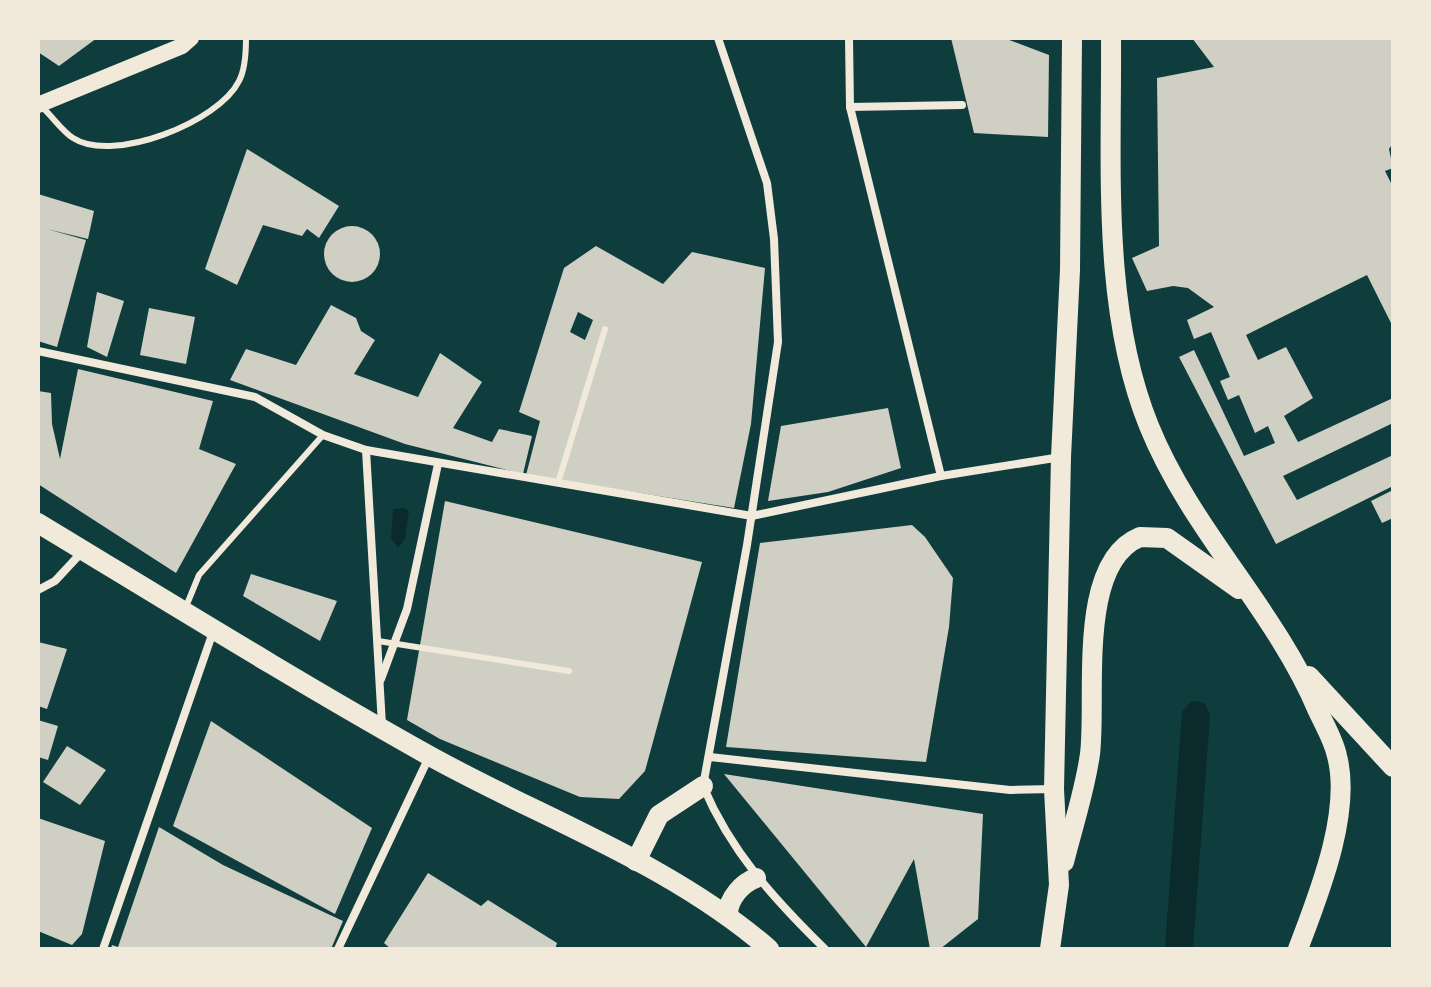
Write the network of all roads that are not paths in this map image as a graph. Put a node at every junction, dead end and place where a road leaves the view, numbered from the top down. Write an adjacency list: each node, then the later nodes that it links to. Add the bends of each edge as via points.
1 (191, 38): 7 (main road)
2 (246, 38): 7 (lane, via 239,82 199,120 146,142 100,146 73,139)
3 (718, 38): 18 (street, via 767,183 774,239 778,342)
4 (849, 38): 9 (street)
5 (1072, 38): 14 (main road, via 1070,270)
6 (1111, 38): 22 (main road, via 1114,284 1134,375 1148,425 1169,468)
7 (39, 105)
8 (962, 105): 9 (street)
9 (850, 107): 16 (street)
10 (605, 329): 17 (lane)
11 (38, 351): 12 (street, via 255,397)
12 (323, 435): 13 (street); 23 (lane, via 199,575)
13 (366, 450): 15 (street); 25 (street)
14 (1061, 457): 16 (street); 35 (main road)
15 (438, 464): 17 (street); 26 (street, via 407,609)
16 (941, 476): 18 (street)
17 (558, 483): 18 (street)
18 (752, 516): 32 (street)
19 (38, 523): 20 (main road)
20 (83, 550): 21 (street, via 55,581); 23 (main road)
21 (38, 590)
22 (1252, 598): 27 (main road); 38 (main road, via 1167,538 1140,537 1114,557 1098,593 1089,758)
23 (184, 610): 24 (main road)
24 (215, 628): 30 (main road); 41 (street)
25 (378, 641): 26 (lane); 29 (street)
26 (394, 643): 28 (lane); 29 (street)
27 (1298, 664): 33 (main road); 48 (main road, via 1338,756 1339,784 1334,836)
28 (569, 671)
29 (380, 683): 30 (street)
30 (382, 728): 31 (main road)
31 (429, 756): 36 (main road); 42 (street)
32 (710, 757): 34 (street); 35 (street, via 1010,790)
33 (1393, 767)
34 (703, 786): 36 (main road, via 659,815); 37 (street, via 725,833)
35 (1054, 789): 38 (main road)
36 (636, 861): 39 (main road)
37 (756, 878): 39 (main road, via 734,895); 44 (street)
38 (1059, 885): 40 (main road)
39 (728, 913): 43 (main road)
40 (1053, 928): 45 (street); 46 (main road); 47 (main road)
41 (103, 949)
42 (338, 949)
43 (769, 949)
44 (825, 949)
45 (1043, 949)
46 (1050, 949)
47 (1056, 949)
48 (1298, 949)

